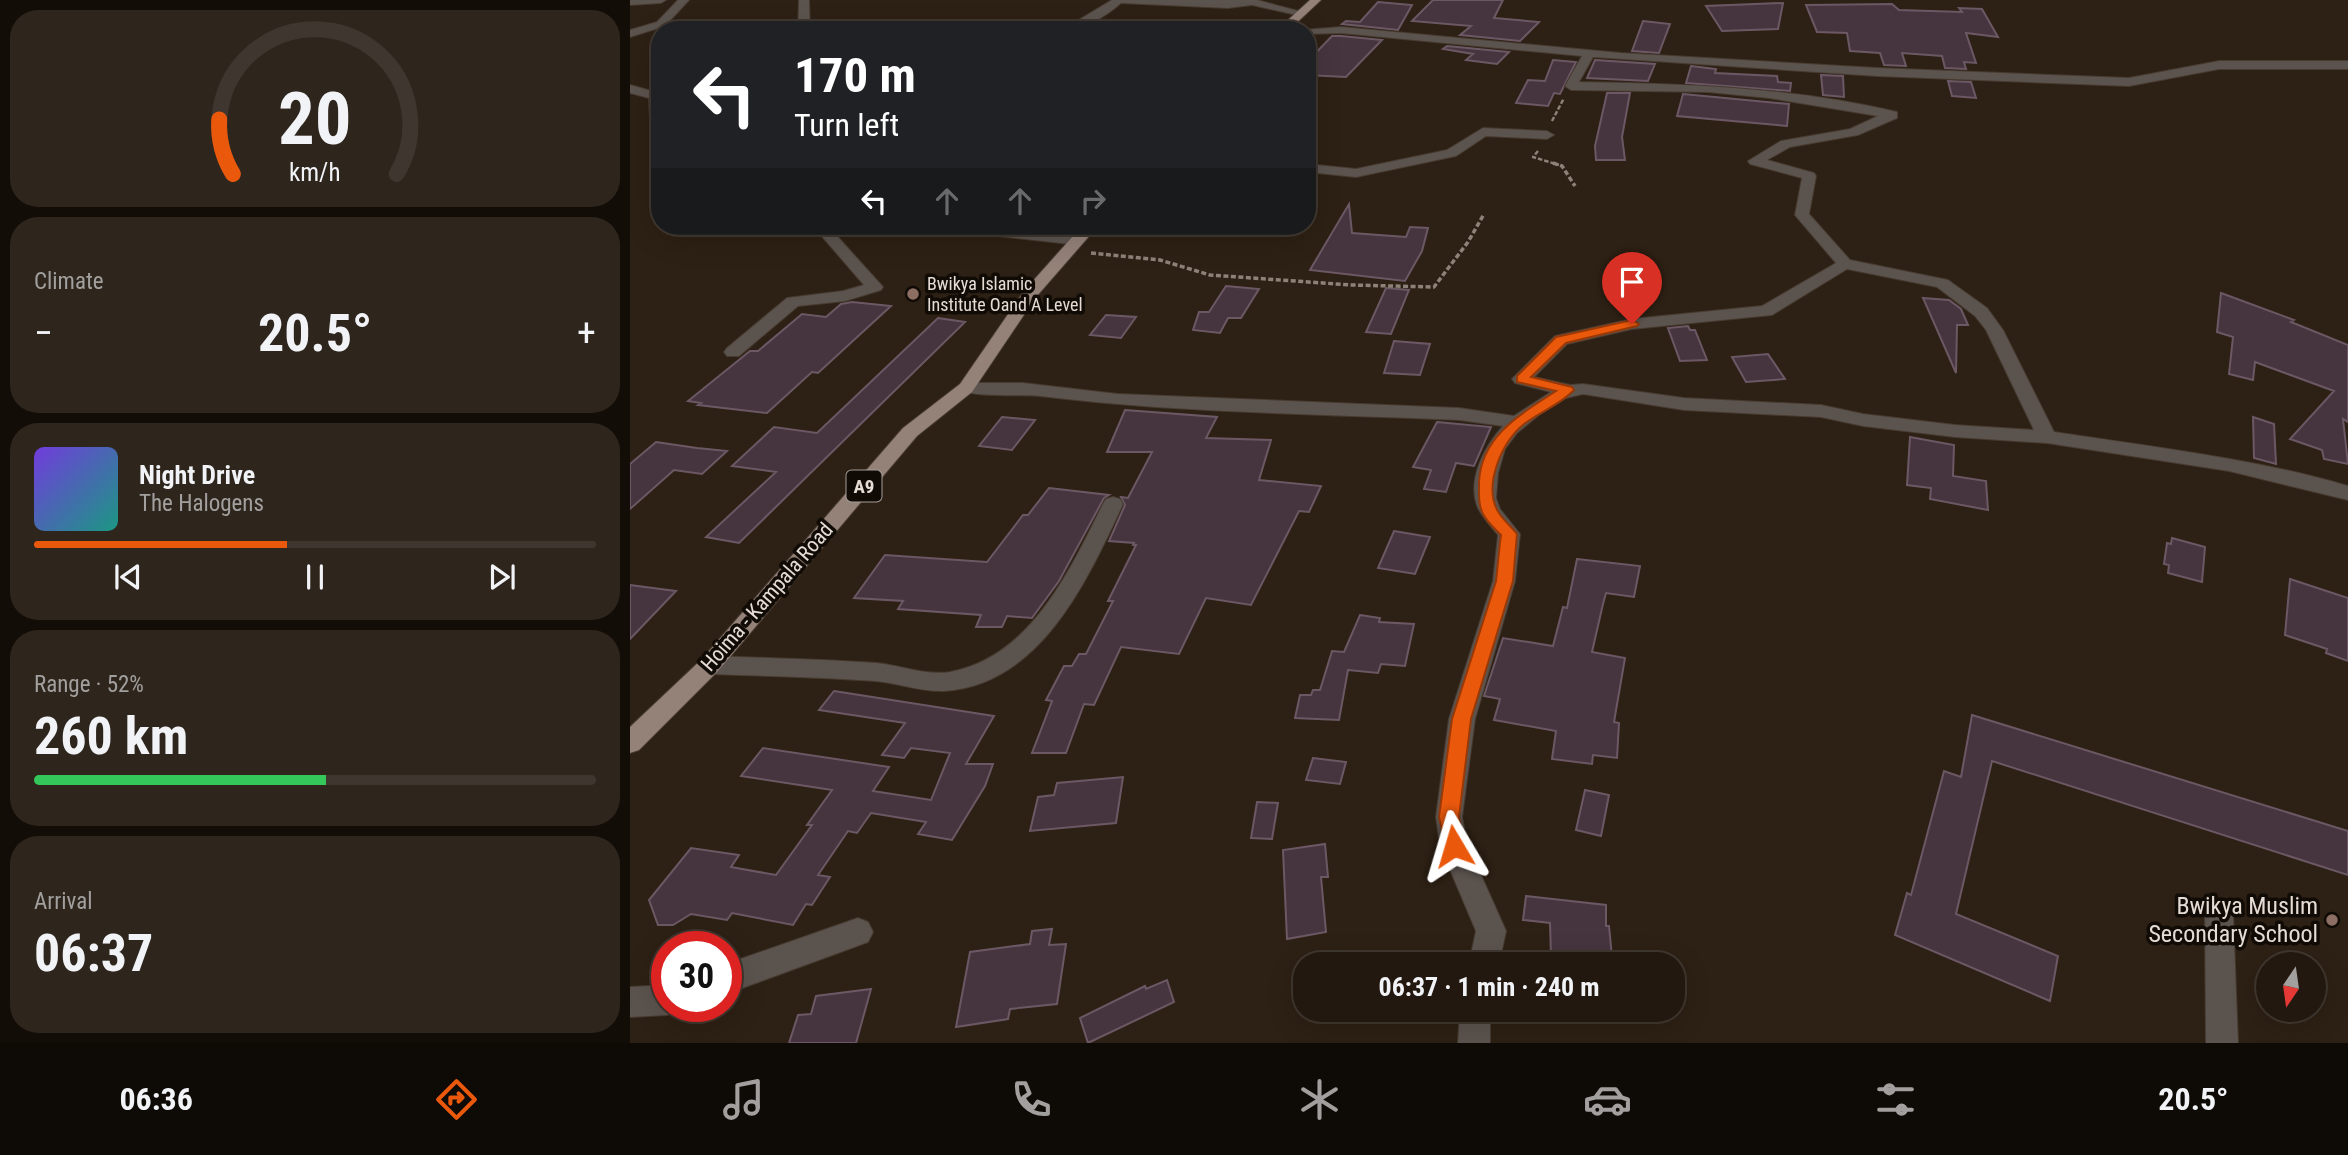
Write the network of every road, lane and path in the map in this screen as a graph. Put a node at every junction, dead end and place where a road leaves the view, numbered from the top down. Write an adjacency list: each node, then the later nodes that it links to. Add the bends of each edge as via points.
1 (661, 0): 5 (street)
2 (684, 0): 7 (street)
3 (804, 0): 8 (street)
4 (1313, 0): 6 (main road)
5 (630, 2)
6 (1301, 13): 9 (street, via 1252,2 1118,1); 10 (main road)
7 (664, 21)
8 (804, 21)
9 (1085, 21)
10 (1292, 21)
11 (651, 27): 13 (street)
12 (1316, 31): 14 (street)
13 (630, 34)
14 (1589, 54): 15 (street, via 2129,82 2219,65); 23 (street, via 1571,86 1708,88 1892,115 1853,132 1786,144 1755,161 1809,176 1801,215)
15 (2348, 65)
16 (630, 89): 17 (street)
17 (651, 95)
18 (1547, 135): 19 (street, via 1483,132 1451,153 1356,173)
19 (1316, 169)
20 (1484, 214): 24 (path, via 1476,233 1434,287 1210,275 1160,260 1094,252)
21 (829, 235): 25 (street, via 876,287 793,302)
22 (1082, 235): 24 (main road, Hoima - Kampala Road / A9)
23 (1844, 264): 27 (street, via 1766,311 1632,324 1561,340 1521,379); 29 (street, via 1941,283 1981,312)
24 (1046, 275): 26 (main road, Hoima - Kampala Road / A9)
25 (733, 352)
26 (966, 388): 28 (street, via 1459,414); 32 (main road, Hoima - Kampala Road / A9, via 910,432)
27 (1567, 390): 28 (street); 29 (street, via 1684,404 1821,411 1955,431)
28 (1517, 422): 36 (street, via 1495,449 1487,472 1486,499 1491,513 1509,534 1504,581 1462,719 1449,817 1454,846 1491,931)
29 (2047, 437): 30 (street, via 2229,465)
30 (2348, 493)
31 (1113, 504): 32 (street, via 1063,601 1013,655 971,676 935,681 880,672)
32 (710, 665): 33 (main road, Hoima - Kampala Road / A9)
33 (630, 743)
34 (2219, 914): 42 (street)
35 (858, 932): 37 (street)
36 (1487, 952)
37 (742, 973)
38 (651, 1001): 39 (street)
39 (630, 1002)
40 (1475, 1022): 41 (street)
41 (1474, 1043)
42 (2222, 1043)

